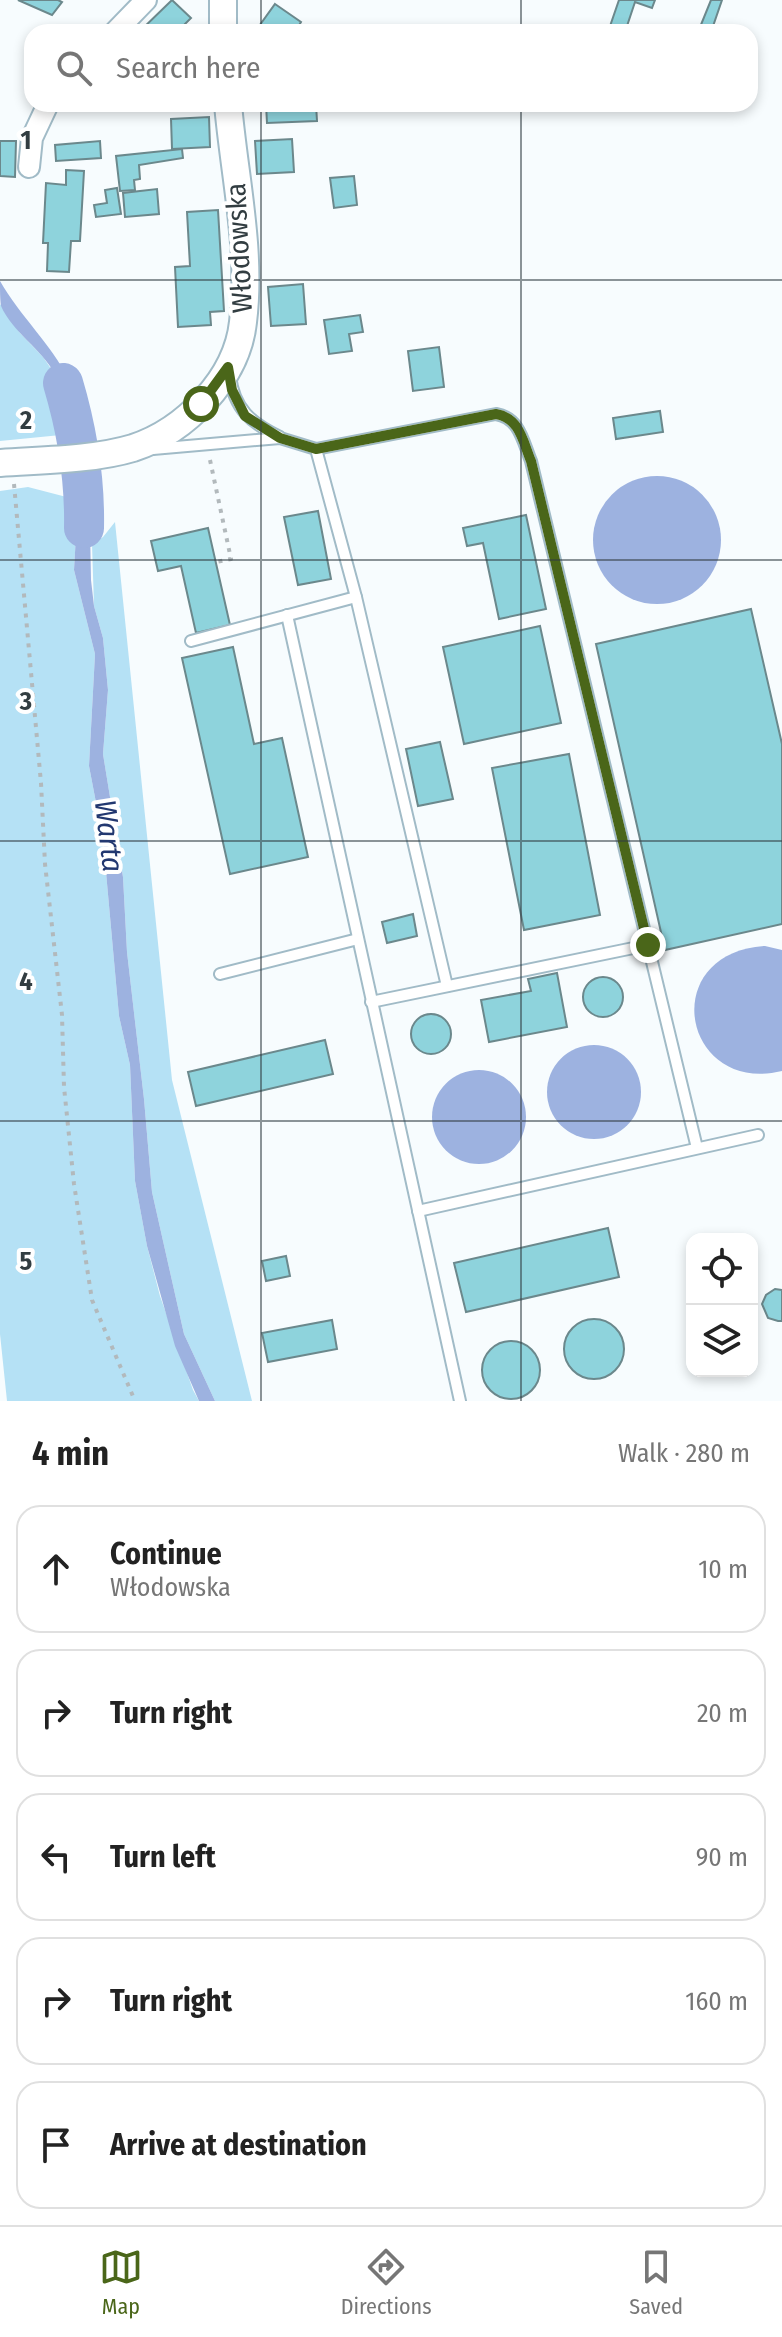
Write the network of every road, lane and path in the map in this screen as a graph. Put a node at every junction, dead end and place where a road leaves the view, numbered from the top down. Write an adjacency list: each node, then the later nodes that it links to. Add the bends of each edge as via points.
1 (146, 0): 3 (street)
2 (223, 0): 4 (street)
3 (123, 24)
4 (223, 24)
5 (44, 112): 7 (street, via 32,138)
6 (229, 112): 8 (street, Włodowska, via 244,268 243,324)
7 (29, 167)
8 (228, 367): 9 (lane, via 245,416); 11 (street, Włodowska, via 180,424 146,443)
9 (280, 438): 10 (lane); 11 (lane)
10 (316, 449): 15 (lane); 19 (lane, via 496,414 518,428 531,461)
11 (114, 452): 13 (street, Włodowska)
12 (210, 458): 14 (path, via 231,559)
13 (6, 463): 26 (path, via 17,509 78,1210 92,1300)
14 (216, 562)
15 (356, 597): 16 (lane); 21 (lane)
16 (287, 615): 17 (lane); 18 (lane)
17 (191, 641)
18 (358, 939): 20 (lane); 22 (lane)
19 (648, 945): 21 (lane); 24 (lane)
20 (220, 974)
21 (447, 986): 22 (lane)
22 (371, 1002): 25 (lane)
23 (758, 1135): 24 (lane)
24 (697, 1148): 25 (lane)
25 (418, 1211): 27 (lane)
26 (135, 1401)
27 (460, 1401)

